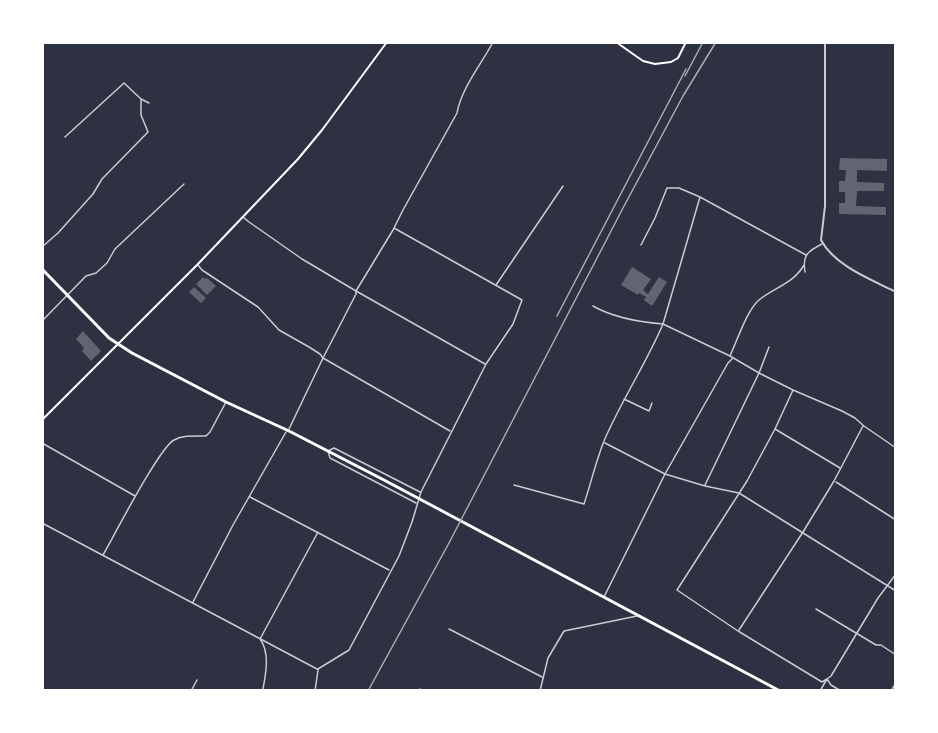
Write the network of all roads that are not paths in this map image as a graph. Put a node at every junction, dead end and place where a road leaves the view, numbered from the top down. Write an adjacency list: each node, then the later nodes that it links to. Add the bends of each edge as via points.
1 (387, 42): 12 (main road, via 322,130)
2 (493, 42): 13 (street)
3 (616, 42): 4 (main road, via 643,61 655,64 678,58)
4 (686, 42)
5 (825, 42): 14 (street, via 825,207 820,240)
6 (141, 99): 7 (street); 8 (street, via 124,83); 16 (street, via 141,115 148,132)
7 (149, 103)
8 (65, 137)
9 (184, 184): 25 (street, via 115,249 107,263)
10 (563, 186): 22 (street)
11 (700, 197): 15 (street, via 679,188 667,188); 17 (street); 28 (street)
12 (243, 217): 18 (main road); 23 (street)
13 (394, 228): 22 (street); 23 (street)
14 (823, 244): 17 (street); 24 (street, via 846,265)
15 (641, 245)
16 (42, 247)
17 (806, 255): 19 (street)
18 (197, 265): 29 (main road); 32 (street, via 258,307 279,330)
19 (804, 265): 21 (street); 31 (street, via 793,279 759,300)
20 (42, 269): 25 (main road)
21 (805, 272)
22 (496, 285): 33 (street, via 522,300 513,324)
23 (356, 291): 32 (street); 33 (street)
24 (896, 292)
25 (67, 294): 27 (street); 29 (main road)
26 (593, 306): 28 (street, via 607,314)
27 (42, 321)
28 (663, 324): 31 (street); 36 (street)
29 (117, 344): 37 (main road); 39 (main road)
30 (769, 347): 34 (street)
31 (731, 357): 34 (street); 49 (street)
32 (323, 358): 42 (street); 43 (street)
33 (486, 364): 43 (street)
34 (759, 373): 35 (street); 52 (street)
35 (793, 390): 40 (street, via 842,411); 41 (street)
36 (624, 399): 38 (street, via 648,411); 44 (street)
37 (226, 402): 42 (main road); 55 (street, via 206,436 183,437 168,445)
38 (652, 403)
39 (42, 420)
40 (864, 426): 46 (street); 48 (street)
41 (775, 429): 48 (street); 54 (street)
42 (289, 430): 47 (main road); 56 (street)
43 (451, 432): 53 (street)
44 (604, 442): 49 (street); 51 (street, via 584,504)
45 (42, 443): 55 (street)
46 (896, 448)
47 (328, 451): 53 (street, via 334,448); 57 (street, via 330,458); 67 (main road)
48 (841, 468): 50 (street)
49 (665, 474): 52 (street); 67 (street)
50 (834, 481): 58 (street); 61 (street)
51 (514, 485)
52 (705, 486): 54 (street)
53 (421, 492): 57 (street)
54 (739, 493): 61 (street); 72 (street, via 677,591)
55 (136, 496): 62 (street)
56 (249, 496): 60 (street); 68 (street)
57 (417, 503): 63 (street)
58 (896, 520)
59 (42, 524): 62 (street)
60 (318, 531): 63 (street); 74 (street)
61 (803, 532): 65 (street); 72 (street)
62 (102, 556): 68 (street)
63 (390, 571): 76 (street, via 350,650)
64 (896, 574): 65 (street)
65 (888, 587): 66 (street); 73 (street)
66 (896, 591)
67 (604, 597): 70 (main road)
68 (193, 602): 74 (street)
69 (816, 609): 73 (street)
70 (638, 616): 77 (street, via 564,631 548,658); 85 (main road)
71 (449, 629): 77 (street)
72 (738, 631): 79 (street, via 822,682)
73 (857, 633): 75 (street); 79 (street)
74 (260, 639): 76 (street); 81 (street, via 267,667)
75 (896, 655)
76 (318, 669): 83 (street)
77 (543, 677): 84 (street)
78 (197, 680): 82 (street)
79 (827, 680): 86 (street); 87 (street)
80 (896, 683): 88 (street)
81 (263, 689)
82 (191, 691)
83 (315, 691)
84 (540, 691)
85 (780, 691)
86 (820, 691)
87 (841, 691)
88 (891, 691)

